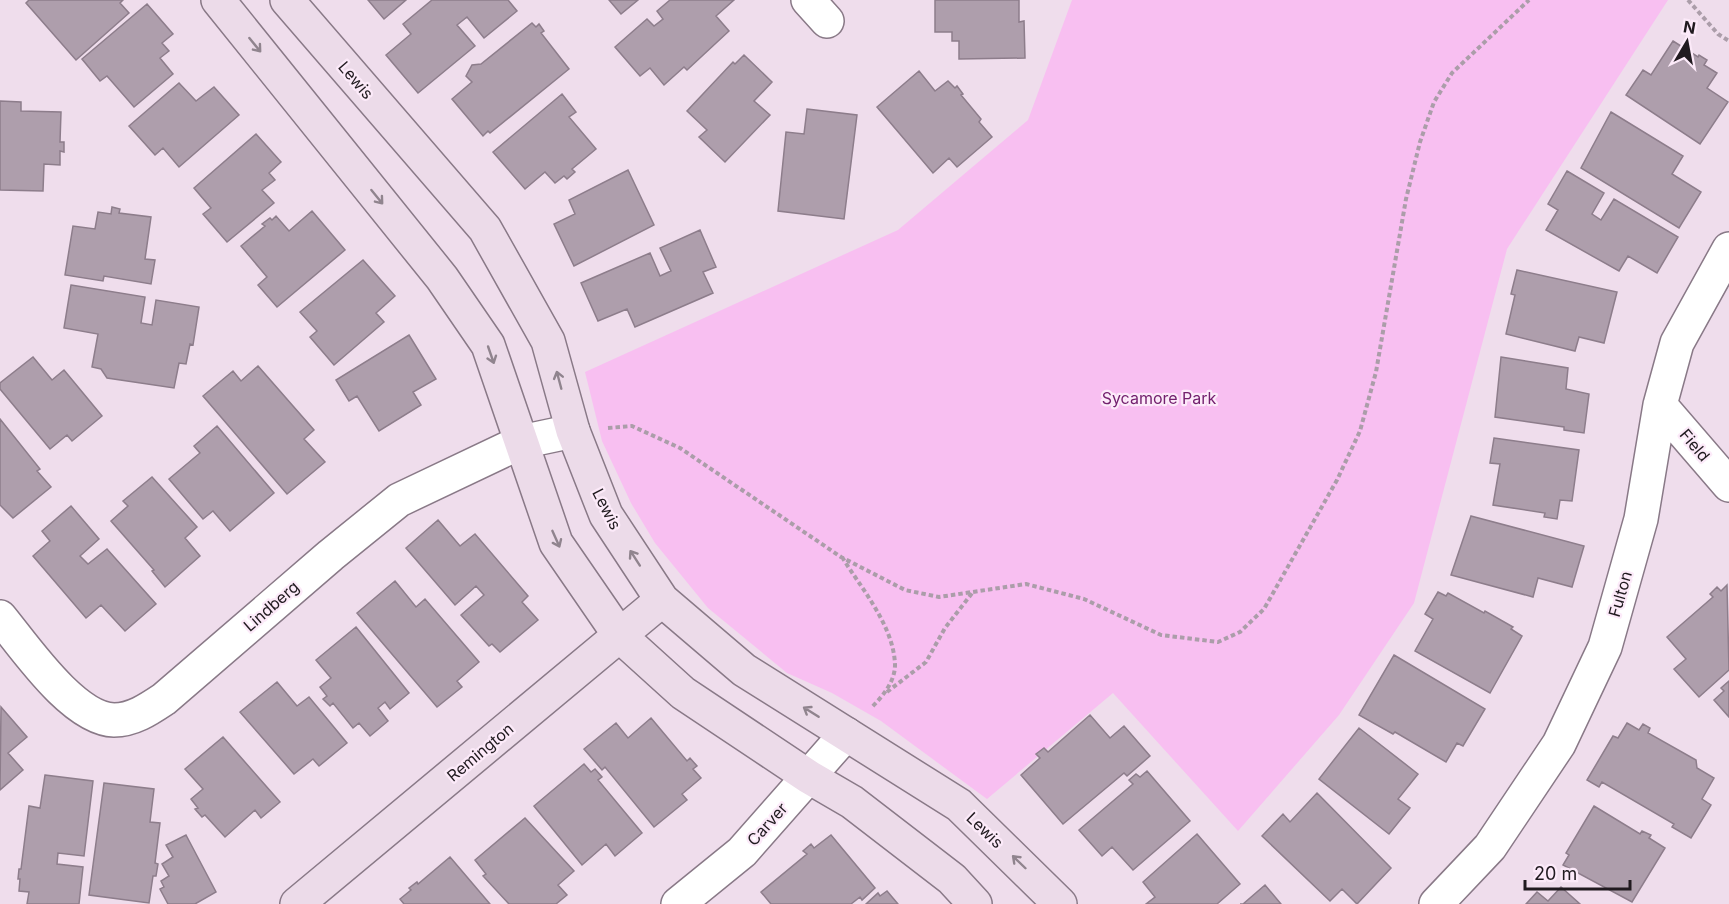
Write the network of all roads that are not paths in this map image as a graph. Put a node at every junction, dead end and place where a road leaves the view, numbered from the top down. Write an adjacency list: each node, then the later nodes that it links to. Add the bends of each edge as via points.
1 (219, 0): 6 (street, one-way to 6, via 442,279 488,345)
2 (287, 0): 5 (street, Lewis, one-way to 2, via 548,340 485,229)
3 (1729, 249): 4 (street, Fulton, via 1677,343)
4 (1660, 405): 7 (street, Field); 17 (street, Fulton, via 1641,519 1605,647 1559,744 1490,847)
5 (573, 431): 6 (street, Lindberg); 8 (street, Lewis, one-way to 5, via 606,515)
6 (521, 442): 9 (street, Lindberg, via 399,500 164,699 140,715 113,720 83,709 60,689); 10 (street, one-way to 10, via 556,543)
7 (1729, 485)
8 (662, 600): 10 (street, Remington); 11 (street, Lewis, one-way to 8, via 744,670)
9 (0, 617)
10 (620, 636): 12 (street, via 683,693); 13 (street, Remington)
11 (846, 734): 12 (street, Carver); 16 (street, Lewis, one-way to 11, via 959,805)
12 (809, 777): 14 (street, Carver, via 742,852); 15 (street, via 852,802 952,879)
13 (297, 904)
14 (678, 904)
15 (975, 904)
16 (1060, 904)
17 (1436, 904)

